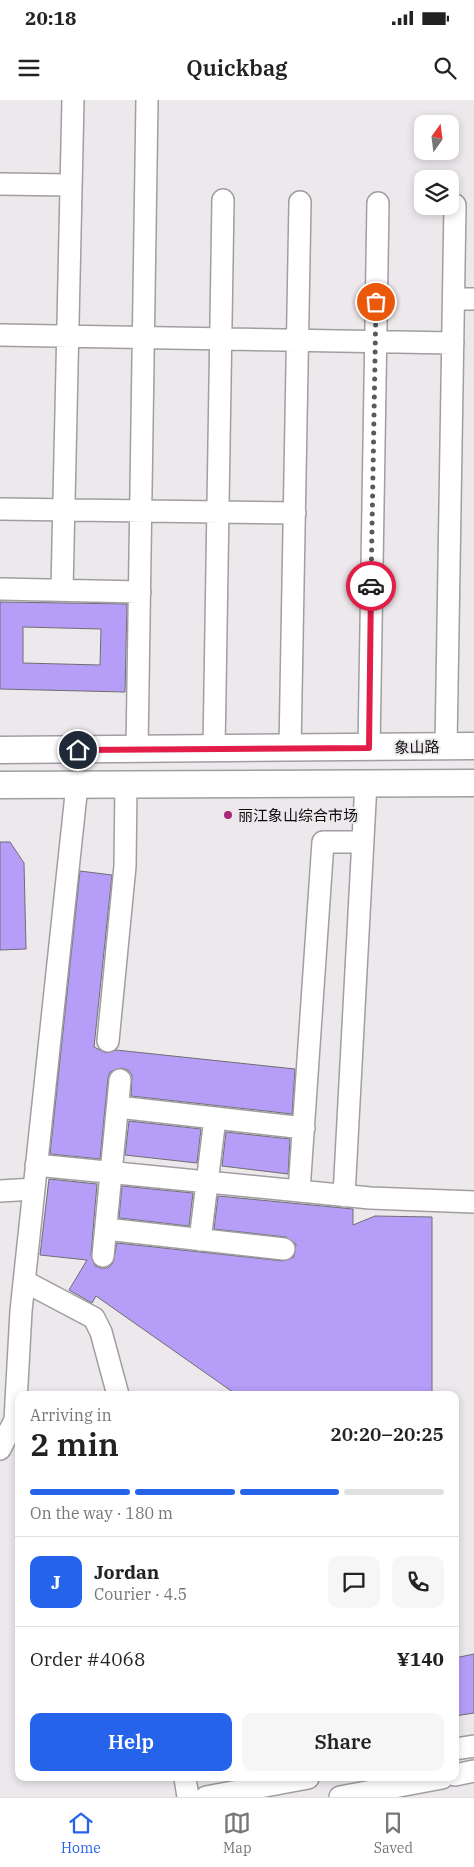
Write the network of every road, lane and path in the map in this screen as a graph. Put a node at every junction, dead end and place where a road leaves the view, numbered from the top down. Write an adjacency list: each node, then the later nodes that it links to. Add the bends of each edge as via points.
1 (73, 100): 4 (street)
2 (147, 100): 12 (street)
3 (0, 184): 4 (street)
4 (71, 185): 11 (street)
5 (224, 200): 13 (street)
6 (300, 202): 14 (street)
7 (378, 203): 15 (street)
8 (457, 215): 9 (street)
9 (464, 299): 16 (street)
10 (0, 335): 11 (street)
11 (68, 336): 12 (street); 18 (street)
12 (144, 338): 13 (street); 19 (street)
13 (221, 339): 14 (street); 20 (street)
14 (298, 340): 15 (street); 21 (street)
15 (376, 341): 16 (street); 27 (street)
16 (453, 343): 26 (street)
17 (0, 509): 18 (street)
18 (64, 510): 19 (street); 23 (street)
19 (141, 511): 20 (street); 24 (street)
20 (218, 512): 21 (street); 31 (street)
21 (294, 513): 28 (street)
22 (0, 589): 23 (street)
23 (62, 590): 24 (street)
24 (140, 592): 30 (street)
25 (474, 746): 26 (main road, 象山路)
26 (446, 747): 27 (main road, 象山路)
27 (369, 748): 28 (main road, 象山路)
28 (290, 749): 31 (main road, 象山路)
29 (0, 750): 30 (main road, 象山路)
30 (136, 750): 31 (main road, 象山路)
31 (214, 750)
32 (366, 783): 33 (main road); 35 (main road); 37 (street)
33 (474, 783)
34 (78, 784): 35 (main road); 36 (main road); 43 (street)
35 (126, 784): 38 (street, via 125,866)
36 (0, 785)
37 (363, 842): 42 (street, via 324,842); 49 (street)
38 (108, 1041)
39 (120, 1080): 40 (street)
40 (118, 1107): 41 (street); 44 (street)
41 (215, 1118): 42 (street); 45 (street)
42 (304, 1128): 48 (street)
43 (36, 1165): 44 (street); 46 (street)
44 (111, 1172): 45 (street); 51 (street)
45 (207, 1182): 48 (street); 52 (street)
46 (34, 1188): 47 (street); 55 (street)
47 (0, 1191)
48 (299, 1191): 49 (street)
49 (344, 1196): 50 (street)
50 (474, 1202)
51 (106, 1229): 52 (street); 54 (street)
52 (200, 1240): 53 (street)
53 (284, 1249)
54 (103, 1256)
55 (24, 1281): 56 (street); 57 (street, via 94,1318 102,1332)
56 (17, 1391)
57 (117, 1391)
58 (15, 1420): 59 (street)
59 (0, 1448)
60 (474, 1746): 61 (street)
61 (459, 1748)
62 (474, 1771): 63 (street)
63 (459, 1774)
64 (185, 1781): 67 (street)
65 (280, 1781): 68 (street)
66 (426, 1781): 69 (street)
67 (188, 1797)
68 (206, 1797)
69 (340, 1797)

